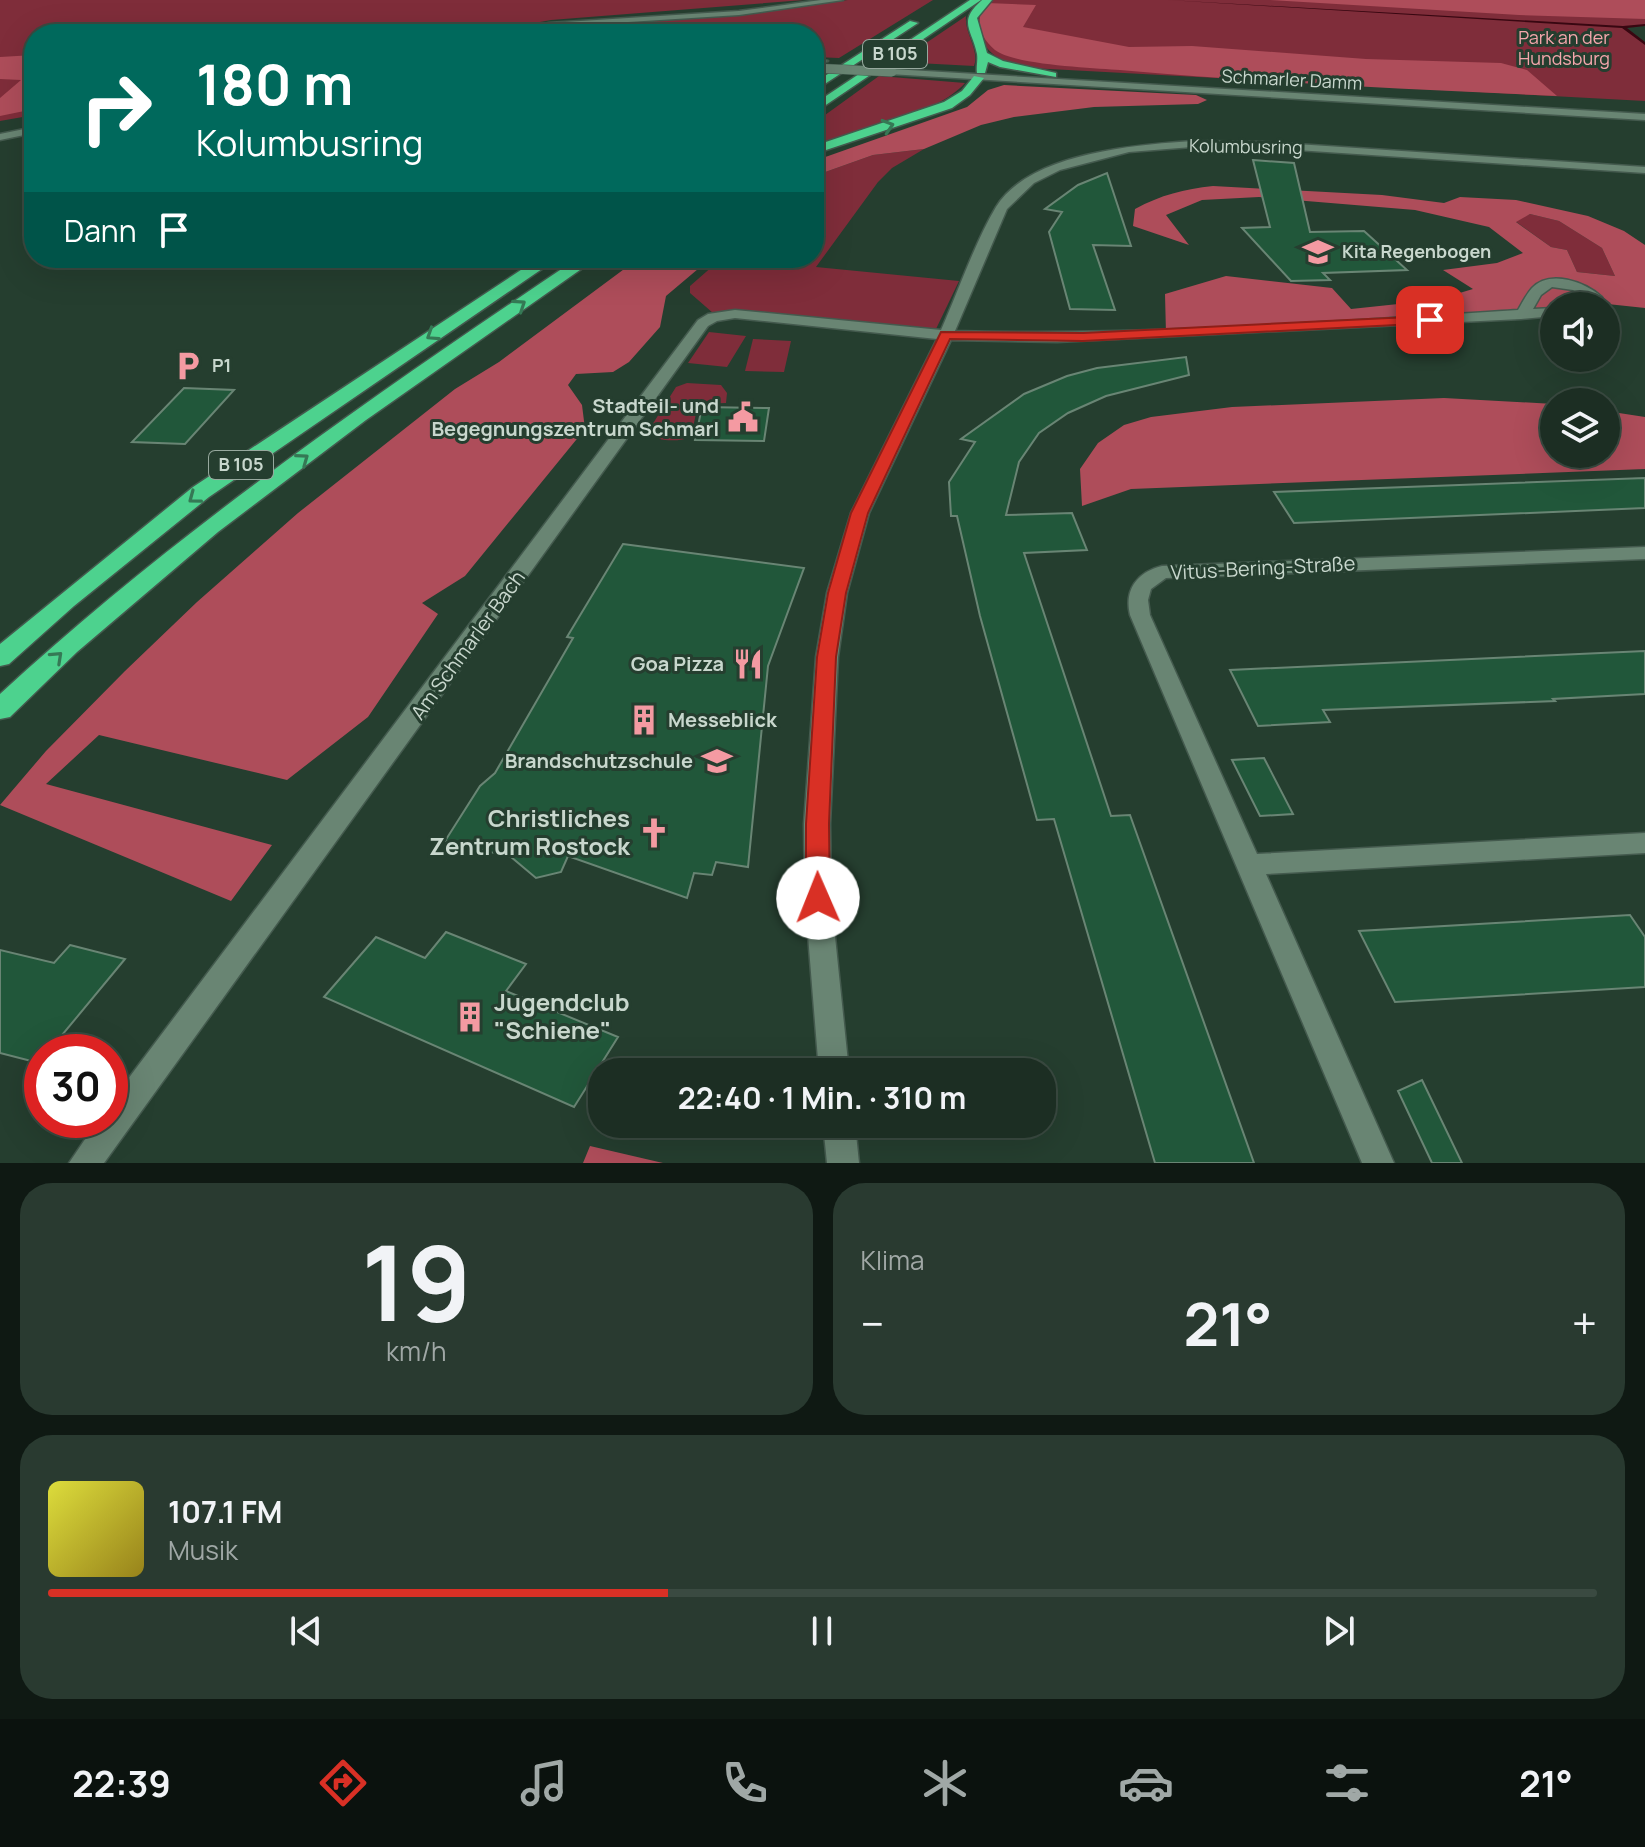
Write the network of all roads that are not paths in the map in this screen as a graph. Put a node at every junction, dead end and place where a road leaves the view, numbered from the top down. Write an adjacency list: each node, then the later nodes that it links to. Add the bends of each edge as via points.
1 (839, 0): 5 (street, via 739,13)
2 (976, 0): 13 (highway, B 105)
3 (987, 0): 6 (highway, via 971,19)
4 (926, 15): 12 (highway, B 105)
5 (566, 24)
6 (983, 55): 10 (highway); 11 (highway)
7 (824, 62): 9 (street)
8 (824, 68): 9 (street, bridge)
9 (896, 69): 10 (street); 10 (street, Schmarler Damm)
10 (979, 74): 11 (street, Schmarler Damm); 15 (street, Schmarler Damm); 20 (highway, one-way to 10, via 948,105 966,93)
11 (1052, 75): 14 (street, Schmarler Damm)
12 (824, 81)
13 (824, 102)
14 (1645, 109)
15 (1645, 117)
16 (24, 125): 17 (street)
17 (0, 130)
18 (24, 132): 19 (street)
19 (0, 137)
20 (824, 147)
21 (1645, 170): 29 (street, Kolumbusring, via 1238,144 1103,154 1044,173 1002,207)
22 (516, 268): 25 (highway)
23 (534, 268): 25 (highway, B 105)
24 (574, 268): 32 (highway, B 105, one-way to 24, via 147,580 251,497)
25 (497, 292): 31 (highway, B 105, one-way to 31, via 201,492)
26 (1587, 292): 28 (street, via 1547,284)
27 (1540, 313): 28 (street)
28 (1521, 315): 29 (street, via 1110,337)
29 (946, 335): 35 (street, Kolumbusring, via 860,513 837,593 827,657 817,824); 37 (street, Am Schmarler Bach, via 735,314 703,323)
30 (1645, 553): 34 (street, Vitus-Bering-Straße, via 1162,572 1149,577 1135,599 1140,615)
31 (0, 658)
32 (0, 710)
33 (1645, 843): 34 (street)
34 (1248, 865): 39 (street, Vitus-Bering-Straße)
35 (833, 1058)
36 (840, 1138): 38 (street)
37 (85, 1163)
38 (843, 1163)
39 (1378, 1163)

